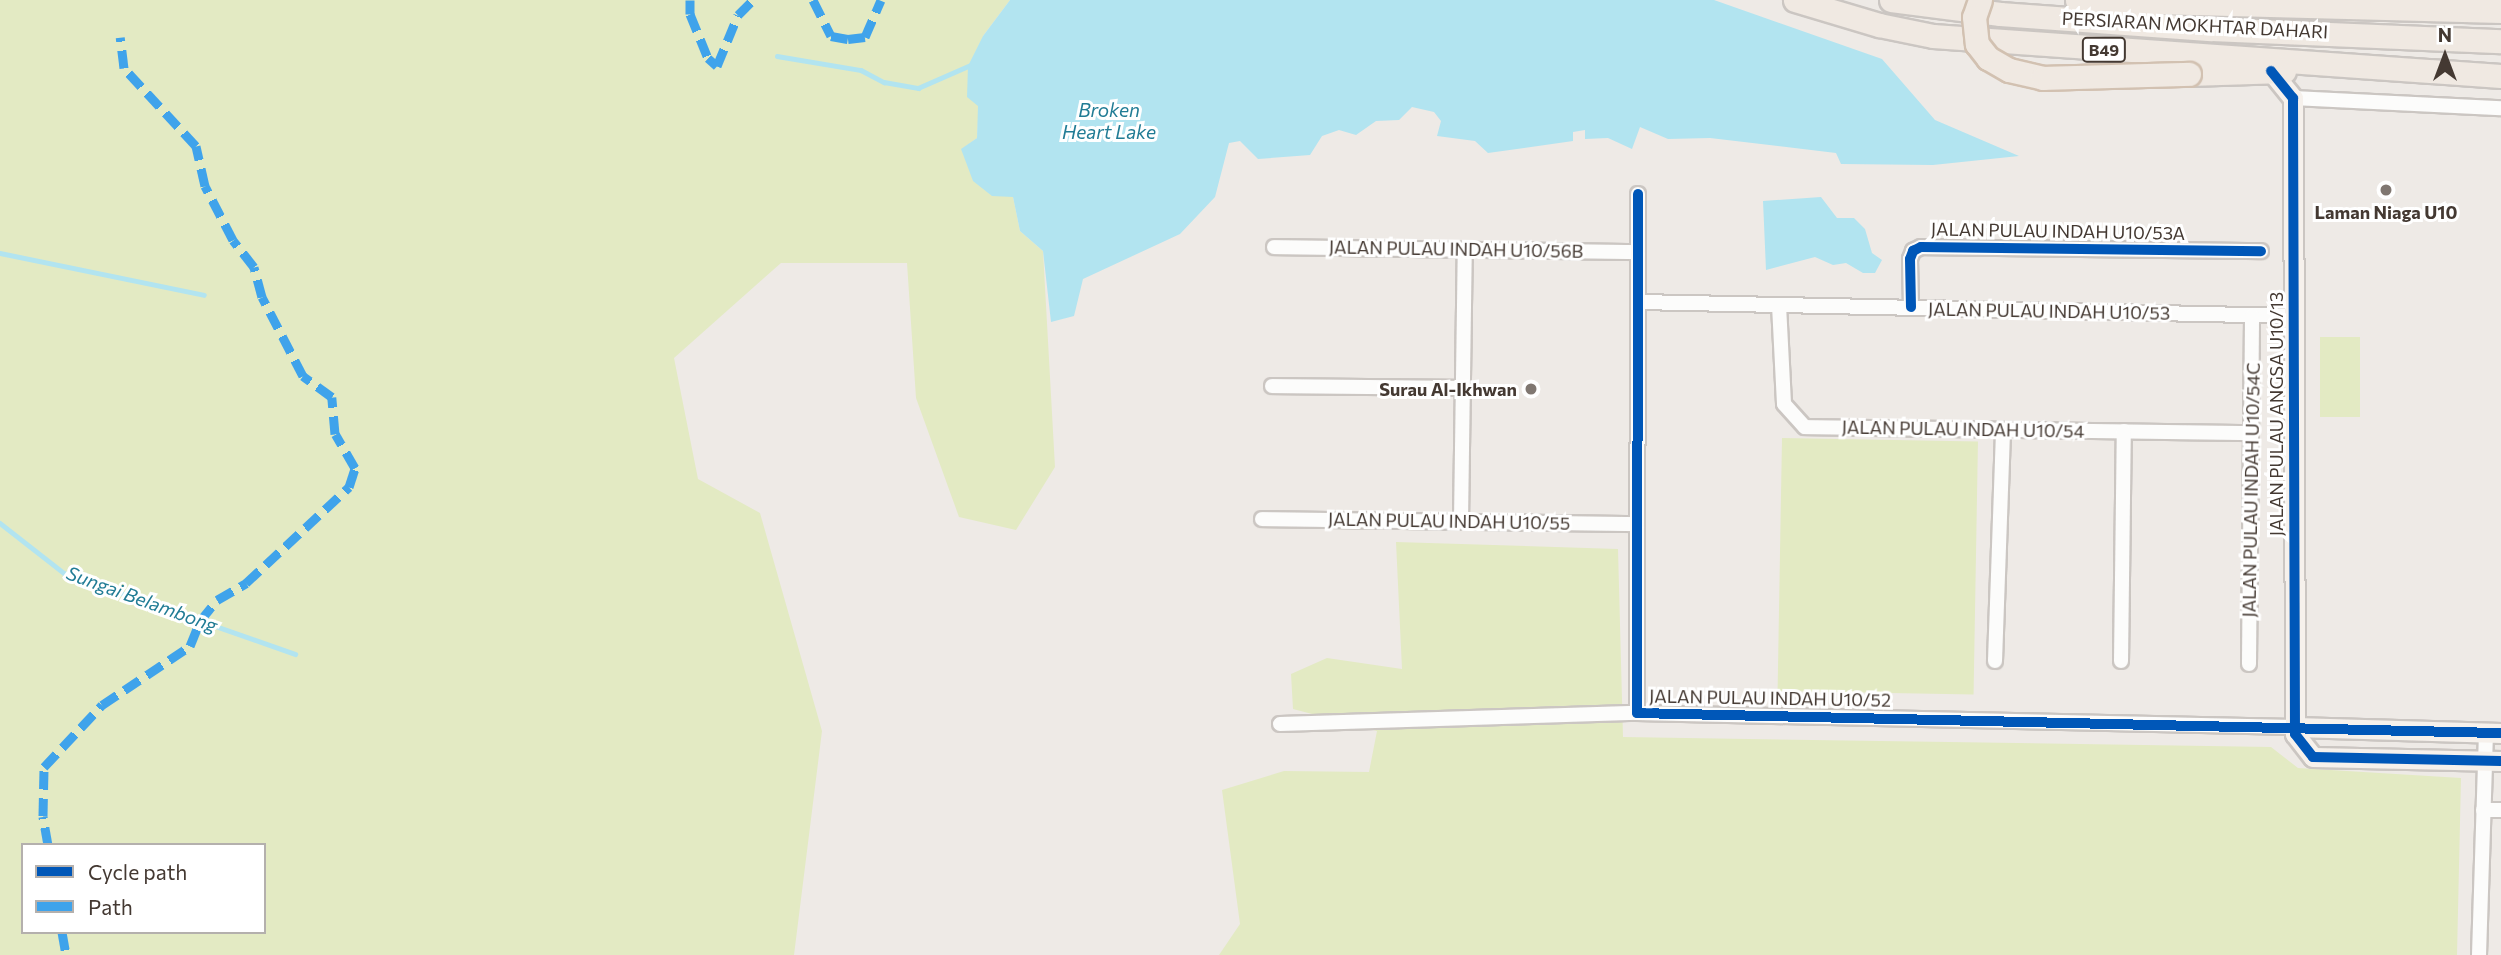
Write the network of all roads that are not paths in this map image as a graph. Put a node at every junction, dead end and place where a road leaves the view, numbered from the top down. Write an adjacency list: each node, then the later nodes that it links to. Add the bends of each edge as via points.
1 (1795, 0): 7 (main road, B49, via 1933,36)
2 (1891, 0): 6 (main road, PERSIARAN MOKHTAR DAHARI / B49, via 2000,14 2211,29)
3 (1980, 0): 8 (main road, bridge, via 1974,17 1977,44 2008,71 2043,78)
4 (2077, 0): 5 (main road, PERSIARAN MOKHTAR DAHARI)
5 (2501, 11)
6 (2501, 41)
7 (2417, 70): 8 (main road); 9 (main road, B49)
8 (2271, 71): 10 (street)
9 (2501, 76)
10 (2293, 98): 11 (street); 21 (street, JALAN PULAU ANGSA U10/13)
11 (2501, 108)
12 (1637, 194): 16 (street, JALAN PULAU INDAH U10/52)
13 (1274, 247): 14 (street, JALAN PULAU INDAH U10/56B)
14 (1465, 250): 16 (street, JALAN PULAU INDAH U10/56B); 23 (street)
15 (2261, 251): 19 (street, JALAN PULAU INDAH U10/53A, via 1921,247 1913,250 1910,259)
16 (1637, 252): 17 (street, JALAN PULAU INDAH U10/52)
17 (1637, 302): 18 (street, JALAN PULAU INDAH U10/53); 29 (street, JALAN PULAU INDAH U10/52)
18 (1779, 304): 19 (street, JALAN PULAU INDAH U10/53); 24 (street, JALAN PULAU INDAH U10/54, via 1784,404 1805,427)
19 (1911, 307): 20 (street, JALAN PULAU INDAH U10/53)
20 (2252, 316): 21 (street, JALAN PULAU INDAH U10/53); 26 (street, JALAN PULAU INDAH U10/54C)
21 (2293, 316): 35 (street, JALAN PULAU ANGSA U10/13)
22 (1272, 386): 23 (street)
23 (1463, 388): 28 (street)
24 (2003, 430): 25 (street, JALAN PULAU INDAH U10/54); 30 (street)
25 (2124, 431): 26 (street, JALAN PULAU INDAH U10/54); 31 (street)
26 (2251, 433): 32 (street, JALAN PULAU INDAH U10/54C)
27 (1262, 519): 28 (street, JALAN PULAU INDAH U10/55)
28 (1461, 521): 29 (street, JALAN PULAU INDAH U10/55)
29 (1637, 524): 33 (street, JALAN PULAU INDAH U10/52)
30 (1994, 661)
31 (2121, 662)
32 (2249, 664)
33 (1637, 713): 34 (street); 35 (street, JALAN PULAU INDAH U10/52)
34 (1280, 724)
35 (2295, 727): 36 (street); 37 (street, JALAN PULAU ANGSA U10/13, via 2303,750 2313,757)
36 (2494, 732): 37 (street)
37 (2493, 760): 38 (street)
38 (2483, 810): 39 (street); 40 (street)
39 (2501, 810)
40 (2479, 955)

